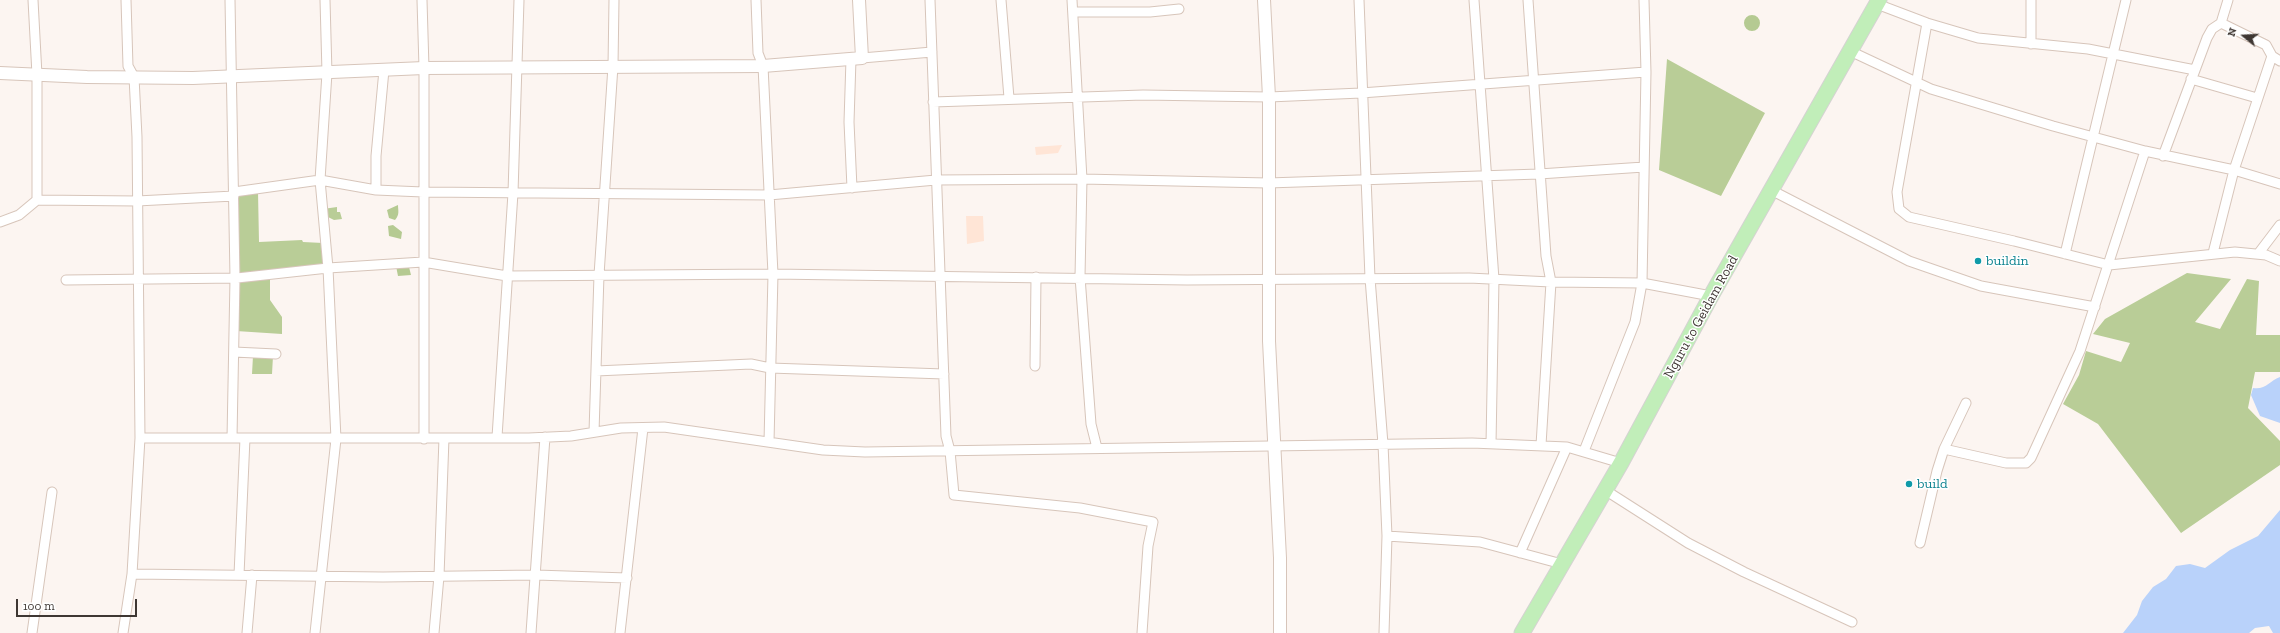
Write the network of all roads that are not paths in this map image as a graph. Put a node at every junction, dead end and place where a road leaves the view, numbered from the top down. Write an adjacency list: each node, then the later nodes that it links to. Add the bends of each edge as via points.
1 (33, 0): 42 (street)
2 (126, 0): 44 (street, via 128,66)
3 (230, 0): 43 (street)
4 (325, 0): 41 (street)
5 (422, 0): 36 (street)
6 (519, 0): 35 (street)
7 (614, 0): 33 (street)
8 (756, 0): 34 (street, via 758,53)
9 (859, 0): 31 (street)
10 (930, 0): 28 (street)
11 (1001, 0): 51 (street)
12 (1072, 0): 23 (street)
13 (1264, 0): 50 (street)
14 (1359, 0): 49 (street)
15 (1474, 0): 48 (street)
16 (1528, 0): 46 (street)
17 (1644, 0): 39 (street)
18 (2031, 0): 26 (street)
19 (2126, 0): 29 (street)
20 (2228, 0): 25 (street)
21 (1878, 2): 24 (street); 27 (main road, Nguru to Geidam Road)
22 (1179, 9): 23 (street, via 1150,12)
23 (1072, 12): 52 (street)
24 (1927, 23): 26 (street, via 1978,38); 47 (street)
25 (2221, 23): 30 (street, via 2266,45); 38 (street, via 2212,29 2206,38)
26 (2031, 44): 29 (street)
27 (1850, 51): 47 (street); 70 (main road, Nguru to Geidam Road)
28 (932, 52): 31 (street); 54 (street)
29 (2115, 54): 38 (street); 55 (street)
30 (2272, 56): 32 (street); 53 (street)
31 (856, 59): 34 (street); 68 (street, via 850,122)
32 (2280, 61)
33 (613, 66): 34 (street); 35 (street); 72 (street)
34 (763, 66): 75 (street)
35 (518, 67): 36 (street); 74 (street)
36 (424, 68): 37 (street); 71 (street)
37 (384, 70): 41 (street); 69 (street, via 376,156)
38 (2195, 70): 45 (street)
39 (1646, 72): 46 (street); 58 (street)
40 (0, 73): 42 (street)
41 (327, 73): 43 (street); 63 (street)
42 (37, 75): 44 (street); 76 (street)
43 (232, 76): 44 (street); 73 (street)
44 (134, 77): 77 (street)
45 (2191, 79): 53 (street); 57 (street)
46 (1534, 80): 48 (street); 61 (street)
47 (1917, 82): 55 (street, via 1931,89); 81 (street, via 1896,192 1899,209 1909,217)
48 (1480, 83): 49 (street); 60 (street)
49 (1361, 93): 50 (street); 65 (street)
50 (1269, 97): 52 (street, via 1143,95); 66 (street)
51 (1009, 98): 52 (street); 54 (street)
52 (1076, 98): 62 (street)
53 (2257, 98): 59 (street)
54 (933, 102): 64 (street)
55 (2094, 137): 56 (street); 81 (street)
56 (2145, 151): 57 (street); 85 (street)
57 (2163, 156): 59 (street)
58 (1644, 167): 61 (street); 100 (street)
59 (2234, 170): 67 (street); 80 (street)
60 (1486, 174): 61 (street); 65 (street); 97 (street)
61 (1539, 174): 99 (street, via 1546,256)
62 (1082, 179): 64 (street); 66 (street); 92 (street)
63 (320, 180): 69 (street); 73 (street); 86 (street)
64 (936, 180): 68 (street); 90 (street)
65 (1366, 181): 66 (street); 95 (street)
66 (1268, 183): 96 (street)
67 (2280, 184)
68 (852, 188): 75 (street)
69 (376, 190): 71 (street)
70 (1771, 190): 101 (main road, Nguru to Geidam Road); 102 (street, via 1909,261 1981,286)
71 (423, 192): 74 (street); 84 (street)
72 (604, 192): 74 (street); 75 (street); 87 (street)
73 (234, 194): 77 (street); 94 (street)
74 (513, 194): 89 (street)
75 (769, 195): 88 (street)
76 (36, 200): 77 (street); 78 (street, via 19,215)
77 (137, 201): 93 (street)
78 (0, 222)
79 (2280, 225): 82 (street)
80 (2212, 253): 82 (street); 85 (street)
81 (2065, 254): 85 (street)
82 (2258, 254): 83 (street)
83 (2280, 261)
84 (423, 262): 86 (street); 89 (street); 119 (street)
85 (2108, 265): 102 (street)
86 (328, 268): 94 (street); 118 (street)
87 (599, 274): 88 (street); 89 (street); 107 (street)
88 (773, 274): 90 (street); 106 (street)
89 (507, 276): 117 (street)
90 (940, 276): 91 (street); 108 (street)
91 (1036, 277): 92 (street); 105 (street)
92 (1080, 277): 96 (street); 126 (street, via 1091,424)
93 (138, 278): 94 (street); 98 (street); 113 (street)
94 (235, 278): 103 (street)
95 (1370, 278): 96 (street); 97 (street); 121 (street)
96 (1268, 279): 123 (street)
97 (1494, 279): 99 (street); 122 (street)
98 (66, 280)
99 (1551, 282): 100 (street); 124 (street)
100 (1642, 283): 101 (street); 129 (street, via 1635,322)
101 (1711, 296): 130 (main road, Nguru to Geidam Road)
102 (2095, 307): 127 (street, via 2080,351 2031,458 2026,462 2006,463)
103 (234, 352): 104 (street); 114 (street)
104 (276, 354)
105 (1035, 366)
106 (770, 368): 107 (street, via 751,364); 108 (street); 120 (street)
107 (596, 371): 111 (street)
108 (944, 374): 128 (street, via 946,436)
109 (1966, 403): 127 (street)
110 (643, 428): 111 (street); 120 (street, via 664,428); 143 (street)
111 (594, 432): 112 (street)
112 (545, 437): 117 (street); 140 (street)
113 (140, 438): 114 (street); 137 (street)
114 (232, 438): 115 (street)
115 (245, 438): 118 (street); 138 (street)
116 (444, 438): 117 (street); 119 (street); 142 (street)
117 (497, 438)
118 (336, 439): 119 (street); 141 (street)
119 (424, 439)
120 (769, 442): 128 (street, via 823,450)
121 (1384, 444): 122 (street); 123 (street); 133 (street)
122 (1491, 444): 124 (street)
123 (1275, 445): 126 (street); 153 (street)
124 (1541, 445): 125 (street)
125 (1567, 447): 129 (street); 135 (street)
126 (1097, 448): 128 (street)
127 (1944, 449): 134 (street)
128 (950, 451): 152 (street, via 954,495 1080,508 1153,522 1148,546)
129 (1584, 451): 130 (street)
130 (1621, 463): 131 (main road, Nguru to Geidam Road)
131 (1605, 490): 136 (main road, Nguru to Geidam Road); 144 (street, via 1688,543)
132 (52, 492): 145 (street)
133 (1387, 536): 135 (street, via 1480,542); 154 (street)
134 (1920, 543)
135 (1520, 553): 136 (street)
136 (1562, 564): 155 (main road, Nguru to Geidam Road)
137 (132, 574): 138 (street); 146 (street)
138 (239, 575): 139 (street)
139 (252, 575): 141 (street); 147 (street)
140 (536, 575): 142 (street); 143 (street); 150 (street)
141 (322, 576): 142 (street); 148 (street)
142 (440, 576): 149 (street)
143 (627, 578): 151 (street)
144 (1852, 622)
145 (32, 633)
146 (123, 633)
147 (247, 633)
148 (315, 633)
149 (434, 633)
150 (531, 633)
151 (620, 633)
152 (1142, 633)
153 (1280, 633)
154 (1384, 633)
155 (1522, 633)

